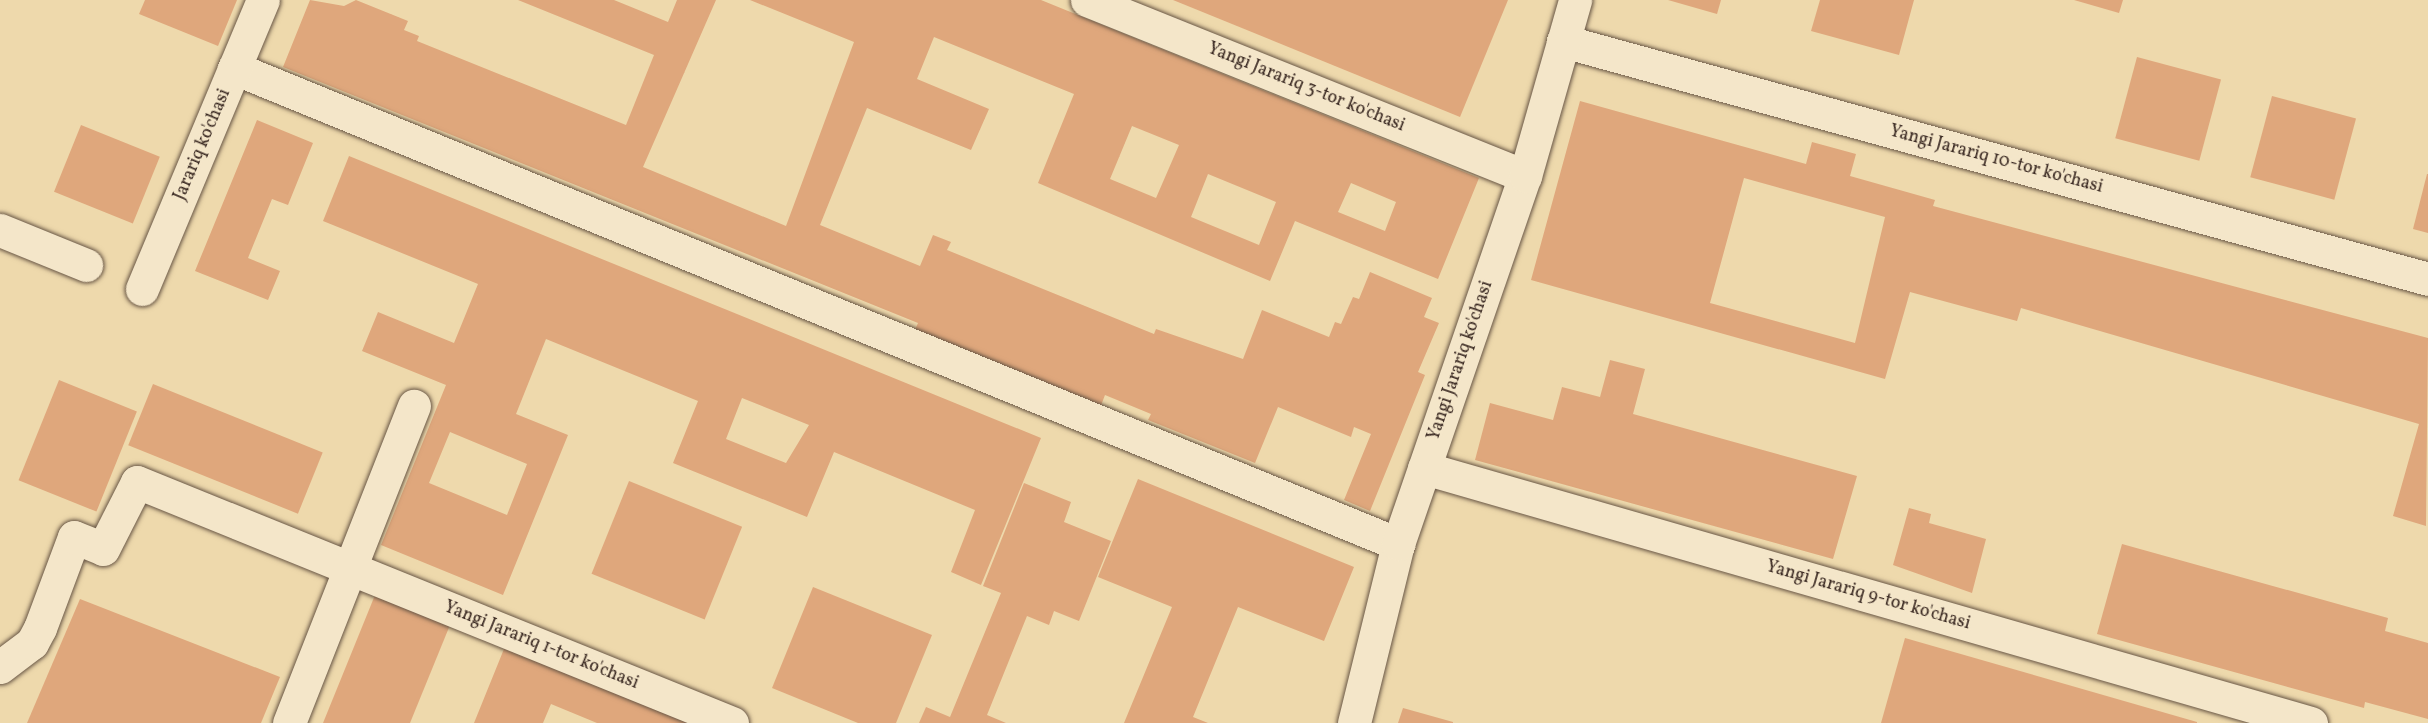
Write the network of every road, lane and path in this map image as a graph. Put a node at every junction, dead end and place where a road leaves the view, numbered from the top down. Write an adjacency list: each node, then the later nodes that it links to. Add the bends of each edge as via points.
1 (263, 0): 5 (street, Jarariq ko'chasi)
2 (1088, 0): 6 (street, Yangi Jarariq 3-tor ko'chasi)
3 (1575, 0): 4 (street, Yangi Jarariq ko'chasi)
4 (1563, 41): 6 (street, Yangi Jarariq ko'chasi); 9 (street, Yangi Jarariq 10-tor ko'chasi)
5 (234, 68): 10 (street, Jarariq ko'chasi); 13 (street)
6 (1525, 176): 12 (street, Yangi Jarariq ko'chasi)
7 (0, 230): 8 (street)
8 (86, 265)
9 (2428, 279)
10 (142, 289)
11 (414, 406): 14 (street)
12 (1424, 468): 13 (street, Yangi Jarariq ko'chasi); 19 (street, Yangi Jarariq 9-tor ko'chasi)
13 (1398, 544): 18 (street, Yangi Jarariq ko'chasi)
14 (350, 568): 15 (street, Yangi Jarariq 1-tor ko'chasi, via 137,482 103,549 74,537 32,643); 16 (street, Yangi Jarariq 1-tor ko'chasi); 17 (street)
15 (0, 667)
16 (727, 722)
17 (289, 723)
18 (1354, 723)
19 (2311, 723)

